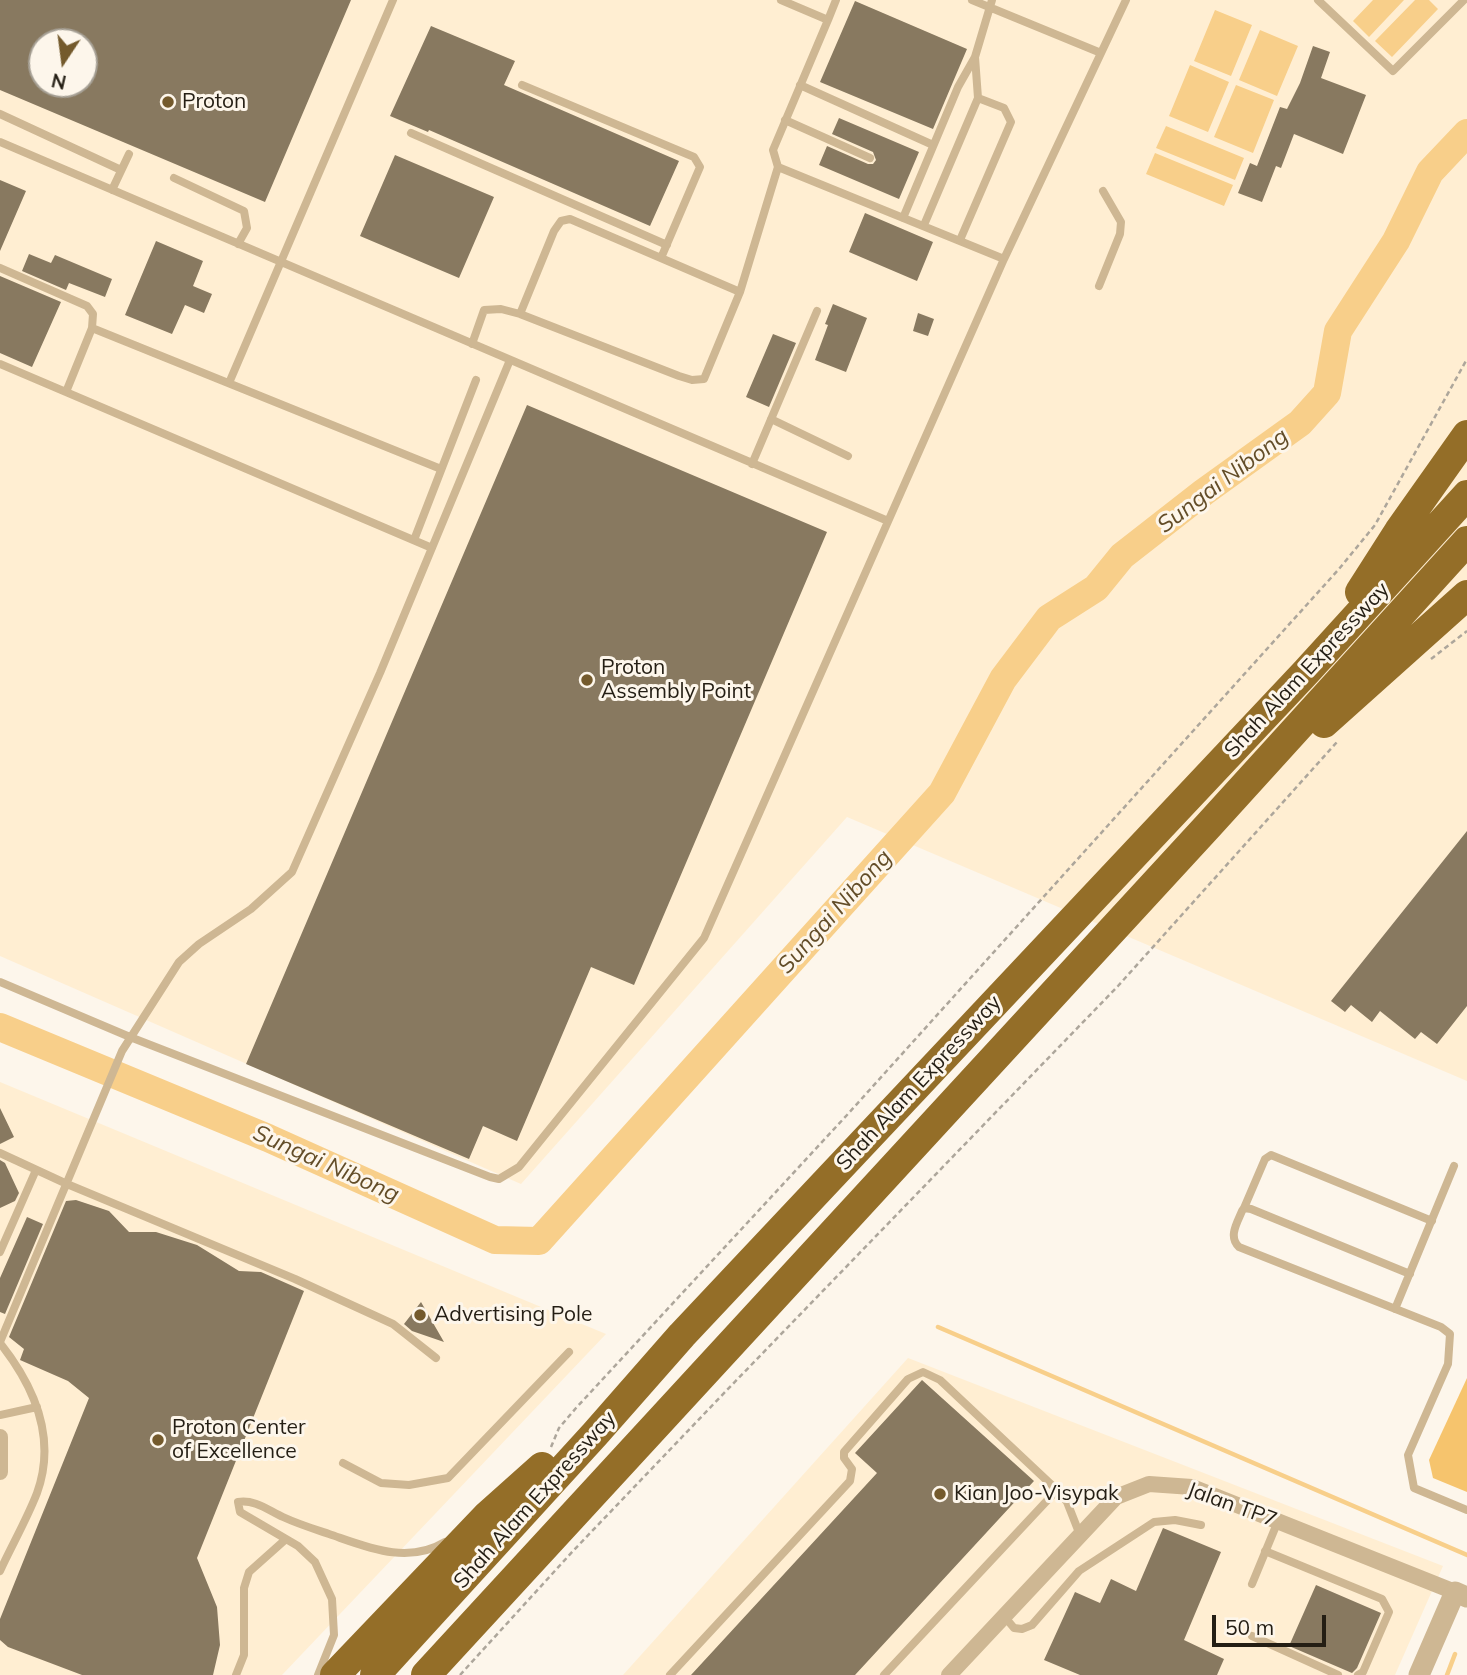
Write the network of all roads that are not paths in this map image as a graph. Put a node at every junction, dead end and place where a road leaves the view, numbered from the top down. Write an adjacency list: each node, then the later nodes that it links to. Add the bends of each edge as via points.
1 (393, 0): 34 (lane)
2 (781, 0): 9 (lane)
3 (836, 0): 9 (lane)
4 (972, 0): 8 (lane)
5 (1126, 0): 10 (lane)
6 (1318, 0): 7 (lane, via 1393,71)
7 (1464, 0)
8 (991, 3): 10 (lane); 11 (lane)
9 (828, 20): 13 (lane)
10 (1101, 53): 33 (lane)
11 (975, 57): 14 (lane); 19 (lane)
12 (522, 85): 31 (lane, via 694,157 700,167)
13 (800, 85): 16 (lane); 19 (lane)
14 (978, 98): 28 (lane); 29 (lane, via 1003,108 1011,122)
15 (0, 114): 23 (lane)
16 (785, 120): 21 (lane); 22 (lane, via 773,150)
17 (411, 133): 31 (lane)
18 (0, 142): 25 (lane)
19 (933, 145): 27 (lane)
20 (129, 153): 23 (lane)
21 (870, 158)
22 (778, 167): 27 (lane); 37 (lane)
23 (121, 170): 25 (lane)
24 (174, 178): 30 (lane, via 244,211 247,228)
25 (112, 190): 30 (lane)
26 (1102, 191): 36 (lane, via 1121,222)
27 (903, 218): 28 (lane)
28 (924, 225): 29 (lane)
29 (960, 240): 33 (lane)
30 (238, 244): 34 (lane)
31 (667, 245): 32 (lane)
32 (661, 258): 37 (lane); 39 (lane, via 569,219 561,221)
33 (1004, 259): 53 (lane)
34 (282, 263): 41 (lane); 45 (lane)
35 (0, 268): 40 (lane, via 87,306 93,314)
36 (1099, 286)
37 (740, 292): 39 (lane, via 704,379 698,381)
38 (817, 311): 47 (lane)
39 (520, 314): 41 (lane, via 484,310)
40 (92, 328): 45 (lane); 46 (lane)
41 (472, 344): 42 (lane)
42 (510, 360): 50 (lane); 56 (lane)
43 (0, 364): 46 (lane)
44 (476, 380): 51 (lane)
45 (229, 383): 51 (lane)
46 (66, 392): 54 (lane)
47 (771, 419): 49 (lane); 50 (lane)
48 (1467, 435): 58 (highway, via 1399,531)
49 (848, 456)
50 (752, 464): 53 (lane)
51 (441, 469): 54 (lane)
52 (1467, 495): 58 (highway, Shah Alam Expressway)
53 (888, 522): 61 (lane, via 704,938 519,1167 499,1179 490,1177)
54 (414, 540): 56 (lane)
55 (1467, 541): 59 (highway, Shah Alam Expressway)
56 (432, 548): 61 (lane, via 292,872 179,962)
57 (1467, 596): 59 (highway)
58 (1317, 661): 71 (highway, Shah Alam Expressway)
59 (1208, 826): 97 (highway, Shah Alam Expressway)
60 (0, 982): 61 (lane)
61 (130, 1037): 65 (lane)
62 (0, 1153): 64 (lane)
63 (1454, 1166): 67 (lane)
64 (36, 1170): 65 (lane); 68 (lane)
65 (67, 1184): 72 (lane); 74 (lane, via 393,1324)
66 (1244, 1208): 67 (lane, via 1265,1159 1271,1155); 69 (lane); 70 (lane, via 1233,1235 1239,1247)
67 (1432, 1221): 69 (lane)
68 (0, 1252)
69 (1410, 1274): 70 (lane)
70 (1395, 1310): 81 (lane, via 1450,1334 1448,1364 1408,1454 1409,1469 1414,1488)
71 (682, 1335): 82 (highway, via 617,1388 543,1466); 96 (highway, Shah Alam Expressway)
72 (0, 1342): 75 (lane, via 17,1364)
73 (569, 1352): 78 (lane, via 448,1478 409,1485 382,1483)
74 (436, 1358)
75 (37, 1407): 76 (lane); 88 (lane, via 45,1430 45,1464 37,1493)
76 (0, 1415)
77 (0, 1437): 79 (street)
78 (343, 1463)
79 (0, 1472)
80 (1057, 1490): 85 (lane, via 1068,1502); 98 (lane, via 940,1380 923,1372 908,1379 844,1452 852,1469 850,1481); 99 (lane)
81 (1467, 1510)
82 (486, 1517): 86 (lane, via 437,1547 411,1553 380,1552 291,1521 248,1500 237,1502 240,1511); 95 (highway)
83 (1278, 1521): 85 (street, Jalan TP7, via 1192,1486 1149,1483 1116,1497); 87 (lane); 90 (street, Jalan TP7)
84 (1201, 1525): 91 (lane, via 1154,1522 1079,1571 1031,1625 1014,1628)
85 (1080, 1535): 91 (street, Jalan TP7)
86 (286, 1539): 93 (lane, via 249,1572 244,1588 244,1656); 94 (lane, via 315,1562 332,1600 334,1634)
87 (1265, 1551): 89 (lane); 102 (lane, via 1382,1599 1389,1612)
88 (0, 1571)
89 (1252, 1584)
90 (1461, 1595): 103 (street, Jalan TP7)
91 (1004, 1616): 100 (street, Jalan TP7)
92 (1252, 1636): 101 (lane)
93 (236, 1675)
94 (317, 1675)
95 (335, 1675)
96 (375, 1675)
97 (426, 1675)
98 (670, 1675)
99 (884, 1675)
100 (948, 1675)
101 (1338, 1675)
102 (1358, 1675)
103 (1419, 1675)

